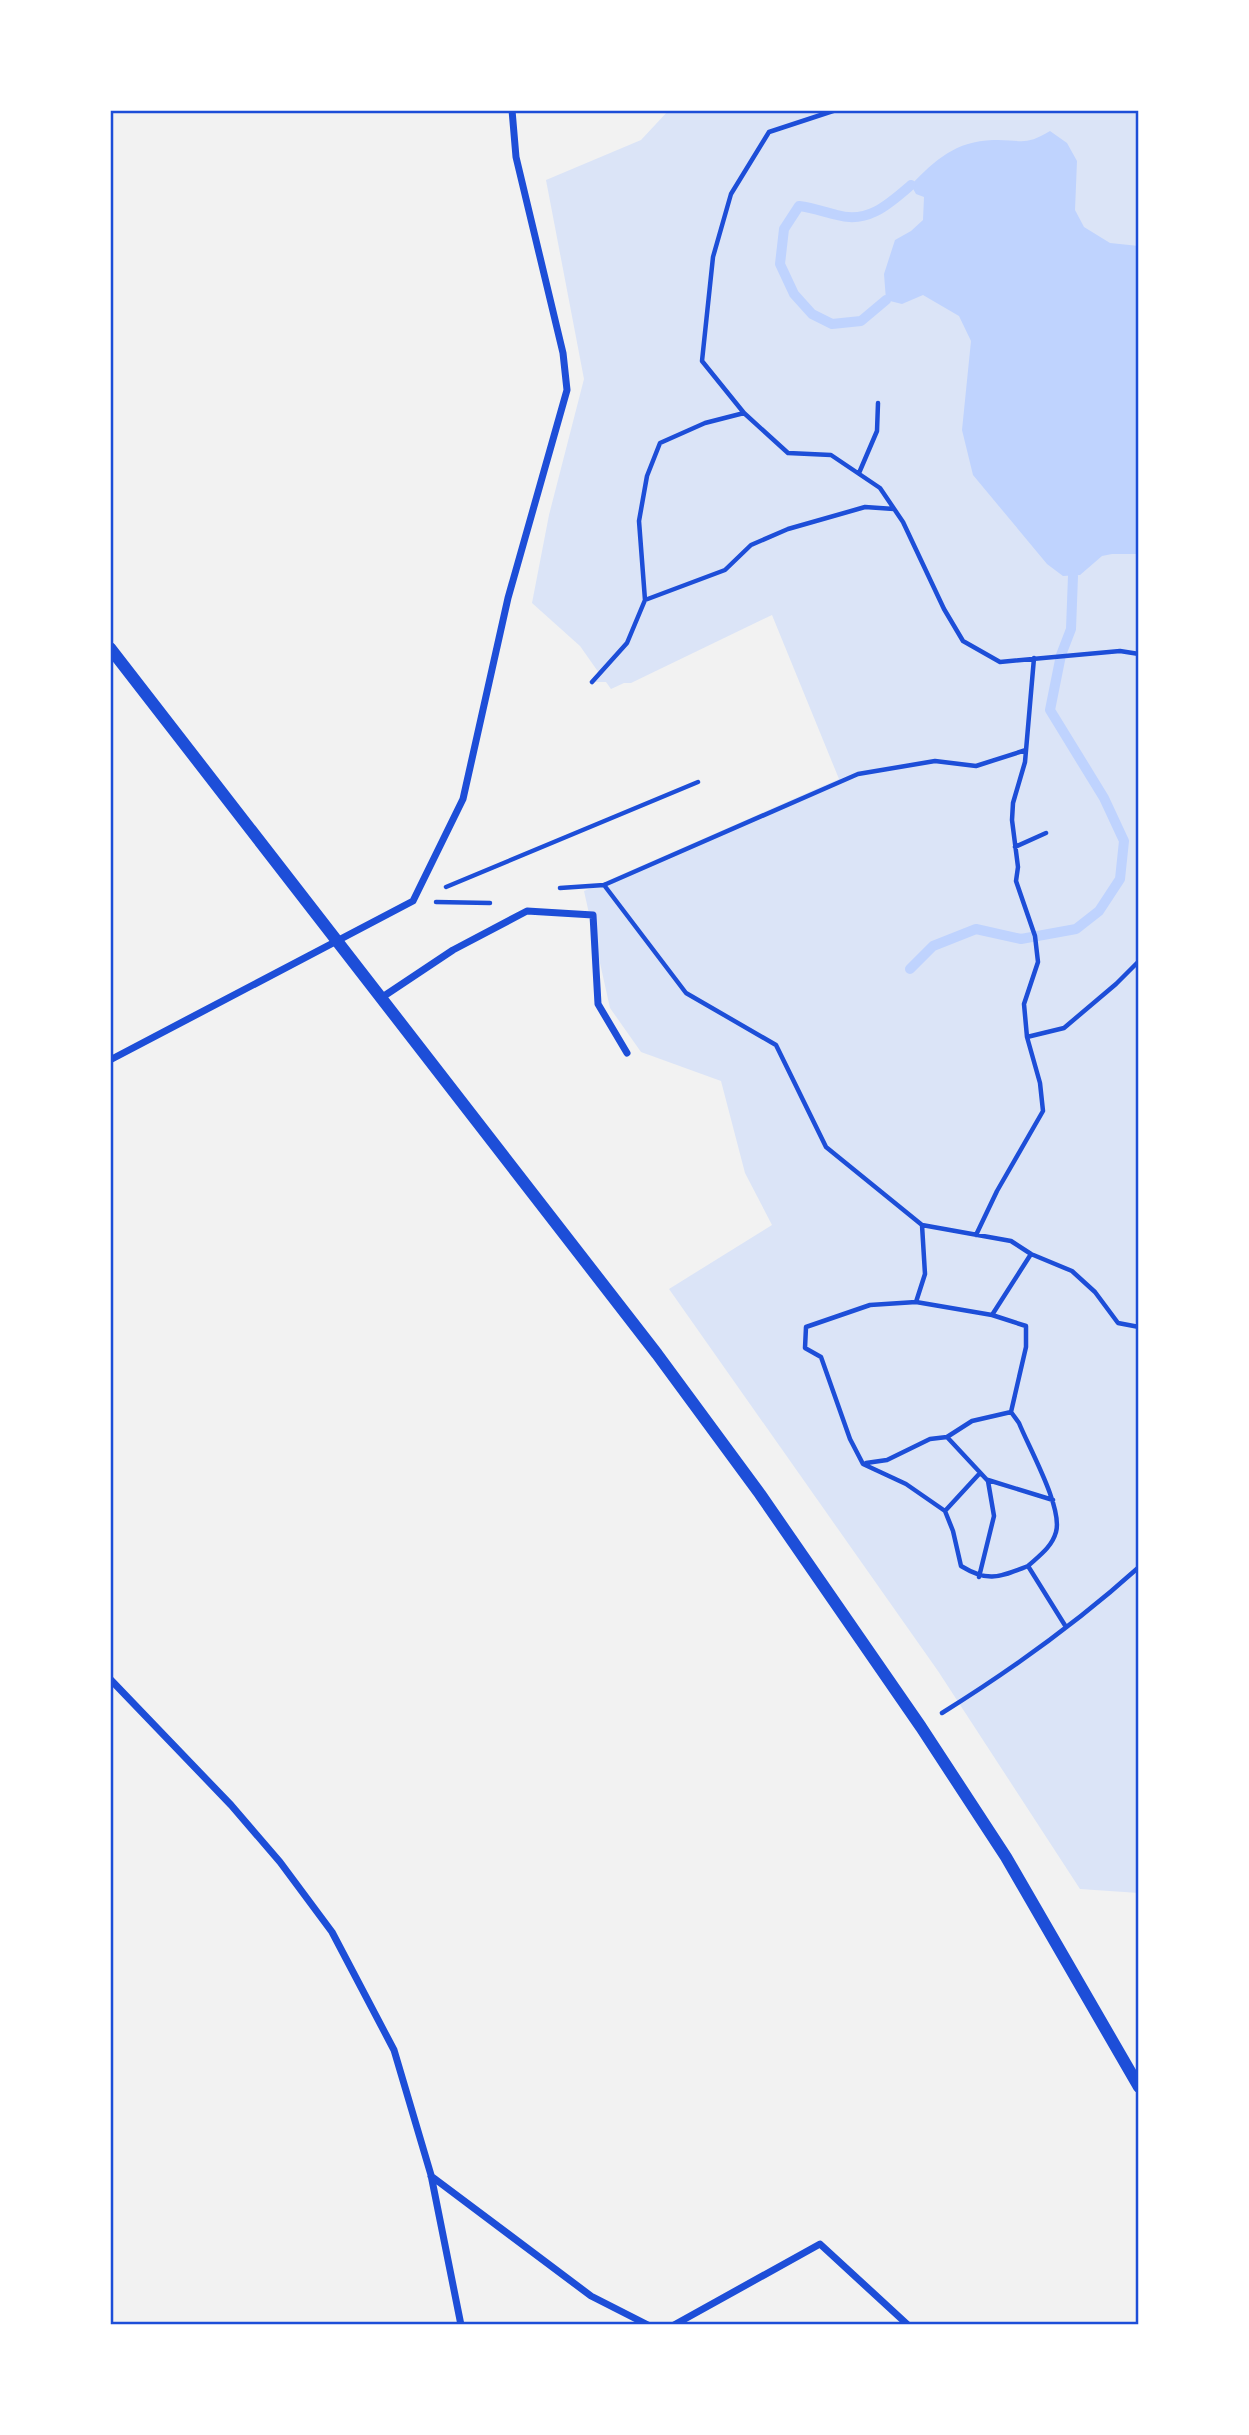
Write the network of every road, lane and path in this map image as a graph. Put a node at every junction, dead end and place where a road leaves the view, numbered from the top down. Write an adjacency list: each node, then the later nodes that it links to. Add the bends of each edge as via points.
1 (512, 110): 16 (street, via 516,157 563,353 567,390 508,598 463,799)
2 (836, 110): 4 (path, via 769,132 731,194 713,257 702,361)
3 (878, 403): 5 (path, via 877,431)
4 (744, 413): 5 (path, via 788,453 831,455); 7 (path, via 705,423 660,443 647,476 639,520)
5 (859, 473): 6 (path, via 880,488)
6 (894, 509): 7 (path, via 865,507 788,529 751,545 725,570); 10 (path, via 963,641 1000,662)
7 (645, 600): 11 (path, via 627,643)
8 (110, 648): 17 (street)
9 (1139, 654): 10 (path, via 1120,651)
10 (1034, 658): 12 (path)
11 (592, 682)
12 (1026, 750): 15 (path, via 1013,803); 23 (path, via 976,765 935,761 859,774 604,885 686,993 776,1045 826,1147)
13 (698, 782): 16 (path)
14 (1046, 834): 15 (path)
15 (1015, 848): 20 (path, via 1016,881 1035,936 1038,962 1024,1004)
16 (413, 901): 17 (street)
17 (338, 941): 19 (street); 22 (street)
18 (1139, 961): 20 (path, via 1064,1028)
19 (381, 998): 21 (street, via 453,950 527,911 593,915 598,1004); 43 (street, via 689,1397)
20 (1027, 1037): 24 (path, via 1040,1083 1042,1111)
21 (627, 1053)
22 (110, 1060)
23 (922, 1225): 24 (path); 26 (path, via 925,1274)
24 (976, 1235): 25 (path, via 1011,1241)
25 (1031, 1254): 27 (path); 28 (path, via 1072,1271 1096,1292 1118,1323)
26 (916, 1301): 27 (path); 33 (path, via 870,1306 806,1327 805,1348 821,1357)
27 (992, 1315): 31 (path, via 1026,1326 1026,1347)
28 (1139, 1327)
29 (1139, 1366): 30 (path)
30 (1139, 1379)
31 (1010, 1412): 32 (path, via 972,1421); 36 (path)
32 (947, 1437): 33 (path, via 930,1438 887,1460); 34 (path)
33 (863, 1464): 37 (path, via 906,1484)
34 (980, 1473): 35 (path); 37 (path)
35 (988, 1481): 36 (path); 40 (path, via 994,1516)
36 (1053, 1501): 38 (path, via 1057,1530 1051,1545)
37 (945, 1511): 40 (path, via 961,1566)
38 (1028, 1566): 40 (path, via 1002,1576); 41 (path)
39 (1139, 1567): 41 (path)
40 (979, 1577)
41 (1066, 1627): 43 (path)
42 (110, 1679): 45 (street, via 231,1805 332,1932 394,2050)
43 (921, 1727): 44 (street, via 1006,1857)
44 (1139, 2087)
45 (431, 2175): 46 (street); 47 (street, via 591,2296)
46 (461, 2325)
47 (648, 2325)
48 (674, 2325): 49 (street, via 820,2244)
49 (908, 2325)

